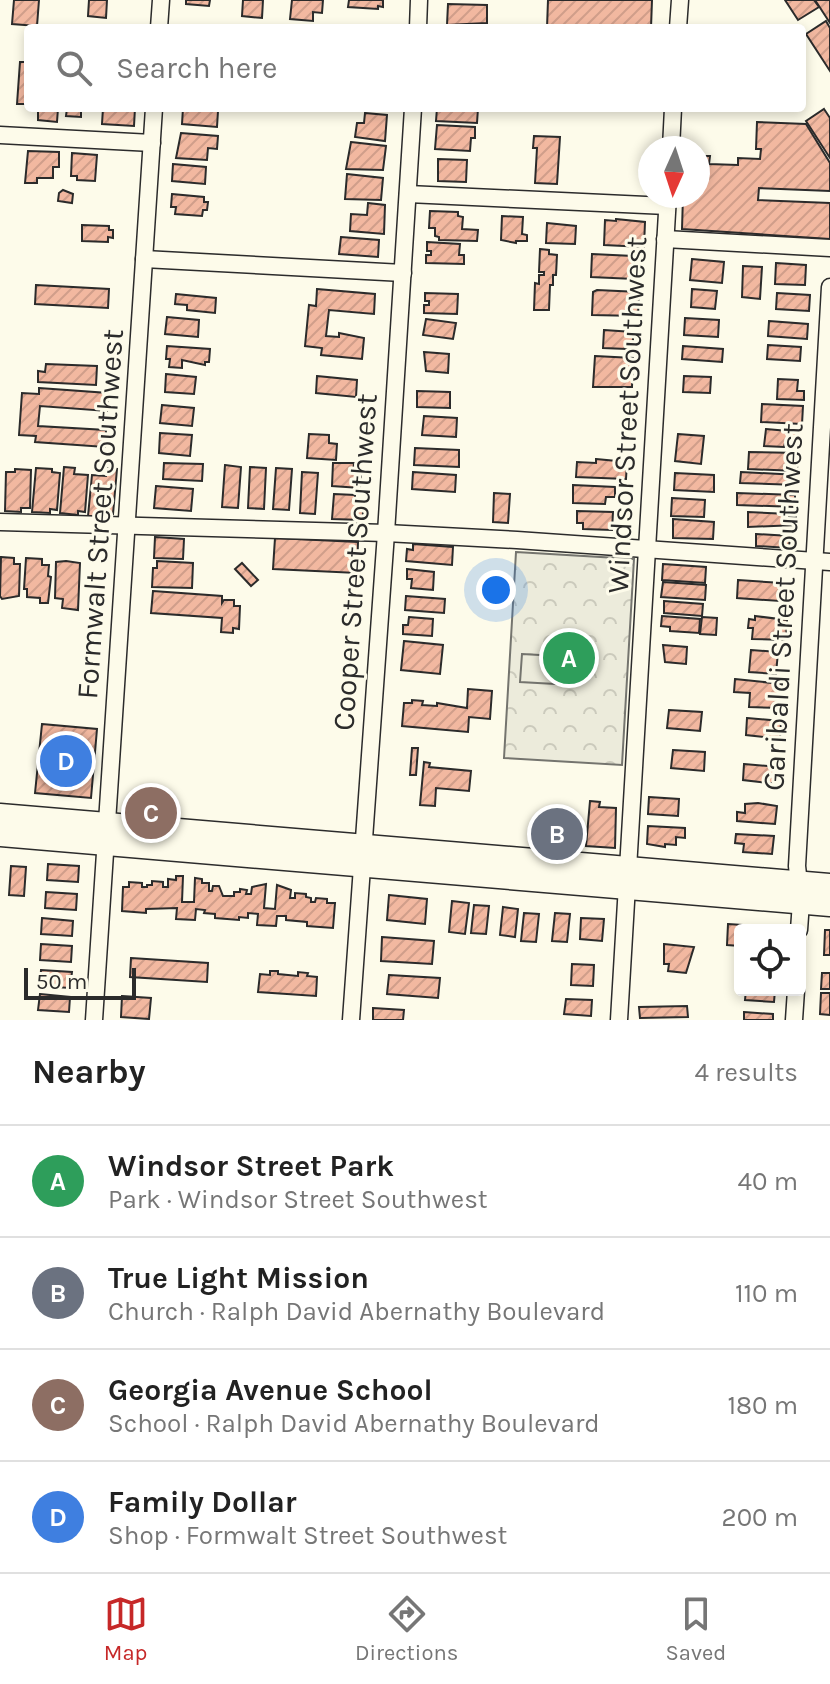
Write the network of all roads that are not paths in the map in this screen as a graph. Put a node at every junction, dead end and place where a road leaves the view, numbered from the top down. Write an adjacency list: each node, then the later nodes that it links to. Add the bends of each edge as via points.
1 (161, 0): 4 (street)
2 (419, 0): 5 (street)
3 (680, 0): 6 (street)
4 (159, 24)
5 (418, 24)
6 (678, 24)
7 (154, 112): 12 (street, Formwalt Street Southwest)
8 (413, 112): 13 (street, Cooper Street Southwest)
9 (673, 112): 11 (street)
10 (0, 135): 12 (street)
11 (672, 136)
12 (152, 143): 18 (street, Formwalt Street Southwest)
13 (408, 194): 14 (street); 19 (street, Cooper Street Southwest)
14 (638, 200)
15 (667, 208): 16 (street, Windsor Street Southwest)
16 (665, 239): 17 (street); 24 (street, Windsor Street Southwest)
17 (830, 248)
18 (144, 259): 19 (street); 22 (street, Formwalt Street Southwest)
19 (403, 273): 23 (street, Cooper Street Southwest)
20 (830, 287): 25 (street, Garibaldi Street Southwest)
21 (0, 522): 22 (street)
22 (127, 527): 23 (street); 28 (street, Formwalt Street Southwest)
23 (386, 533): 24 (street); 30 (street, Cooper Street Southwest)
24 (646, 550): 25 (street); 31 (street, Windsor Street Southwest)
25 (813, 561): 26 (street); 33 (street, Garibaldi Street Southwest, via 797,866)
26 (830, 562)
27 (0, 815): 28 (main road)
28 (107, 834): 29 (main road); 30 (main road); 37 (street, Formwalt Street Southwest)
29 (0, 835)
30 (363, 856): 31 (main road); 38 (street, Cooper Street Southwest)
31 (628, 879): 33 (main road); 39 (street, Windsor Street Southwest)
32 (830, 885): 33 (main road)
33 (800, 892): 34 (main road); 35 (street, Garibaldi Street Southwest)
34 (830, 905)
35 (799, 924)
36 (796, 996): 40 (street)
37 (94, 1020)
38 (351, 1020)
39 (619, 1020)
40 (794, 1020)

